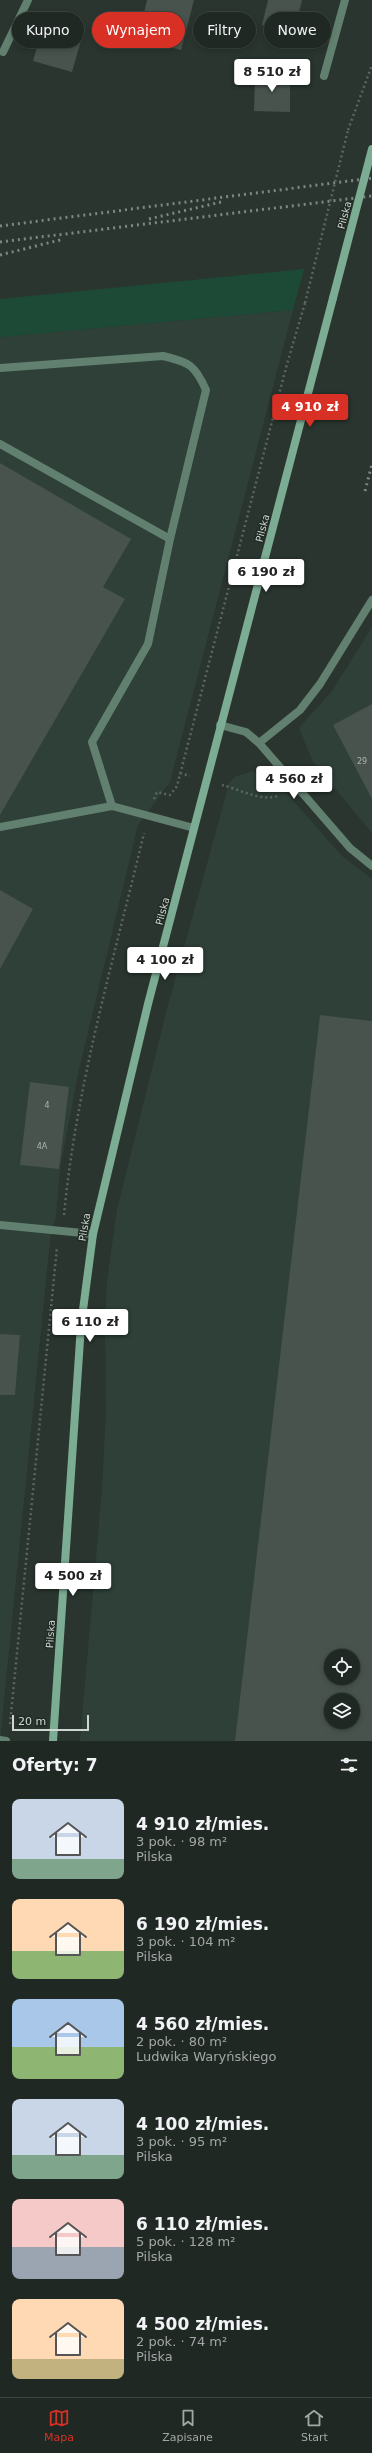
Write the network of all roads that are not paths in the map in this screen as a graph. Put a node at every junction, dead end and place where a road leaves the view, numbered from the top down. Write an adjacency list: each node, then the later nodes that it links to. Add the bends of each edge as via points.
1 (28, 0): 3 (street)
2 (345, 0): 4 (street)
3 (2, 52)
4 (324, 76)
5 (372, 149): 10 (street, Pilska, bridge)
6 (0, 368): 8 (street, via 163,356 184,361 198,371 206,390)
7 (0, 444): 8 (street)
8 (170, 540): 12 (street, via 148,644 92,742)
9 (372, 600): 11 (street, via 320,684 300,710)
10 (220, 725): 11 (street, via 246,732); 14 (street, Pilska)
11 (259, 743): 15 (street, via 350,848)
12 (112, 806): 13 (street); 14 (street)
13 (0, 827)
14 (194, 828): 17 (street, Pilska, via 138,1042)
15 (372, 866)
16 (0, 1225): 17 (street)
17 (93, 1234): 20 (street, Pilska, via 81,1325)
18 (0, 1740): 19 (street)
19 (6, 1741)
20 (53, 1741)

